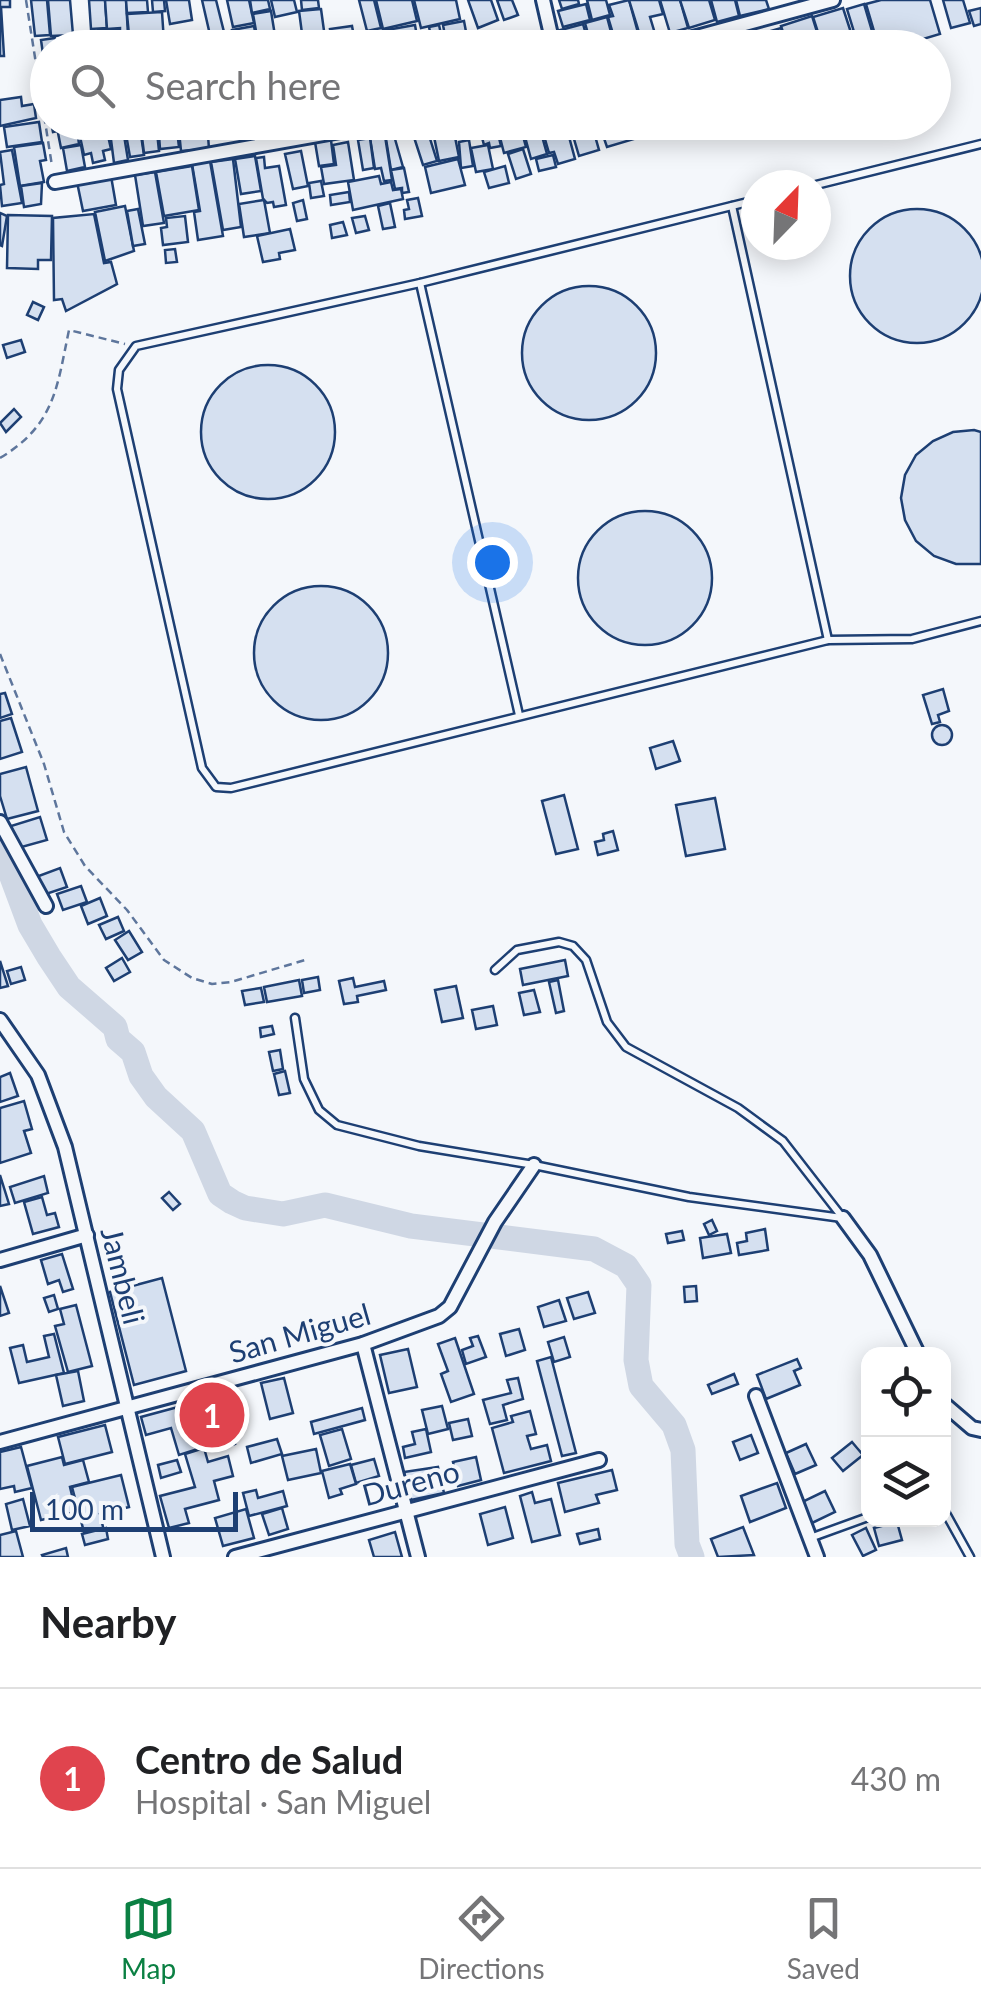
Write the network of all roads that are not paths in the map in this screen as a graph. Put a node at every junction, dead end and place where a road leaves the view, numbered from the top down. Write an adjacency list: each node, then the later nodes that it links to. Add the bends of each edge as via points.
1 (543, 0): 3 (street)
2 (833, 0): 4 (street)
3 (550, 30)
4 (722, 30)
5 (290, 140): 8 (street)
6 (981, 144): 7 (lane)
7 (831, 181)
8 (55, 182)
9 (741, 204): 10 (lane)
10 (732, 206): 11 (lane); 13 (lane)
11 (420, 283): 14 (lane); 14 (lane, via 136,346 119,370 117,388 202,768 216,787 231,788)
12 (981, 620): 13 (lane, via 912,639)
13 (828, 640): 14 (lane)
14 (520, 715)
15 (0, 822): 16 (street)
16 (46, 906)
17 (495, 970): 21 (lane, via 517,950 573,946 586,960 607,1022 626,1047 738,1108 783,1142)
18 (295, 1018): 20 (lane, via 304,1079 319,1110 337,1125)
19 (0, 1020): 22 (street, Jambeli, via 38,1075)
20 (534, 1165): 21 (lane, via 689,1197); 24 (street, San Miguel, via 450,1307)
21 (843, 1218): 25 (street, via 870,1254)
22 (87, 1235): 23 (street); 27 (street, Jambeli)
23 (0, 1260)
24 (363, 1344): 27 (street, San Miguel); 32 (street)
25 (915, 1347)
26 (756, 1396): 35 (street)
27 (129, 1407): 30 (street, San Miguel); 36 (street, Jambeli)
28 (951, 1410): 29 (street)
29 (981, 1430)
30 (0, 1442)
31 (599, 1460): 32 (street, Dureno)
32 (404, 1511): 37 (street, Dureno); 38 (street)
33 (861, 1521): 35 (lane)
34 (951, 1523): 39 (lane)
35 (811, 1549)
36 (162, 1557)
37 (235, 1557)
38 (418, 1557)
39 (970, 1557)

